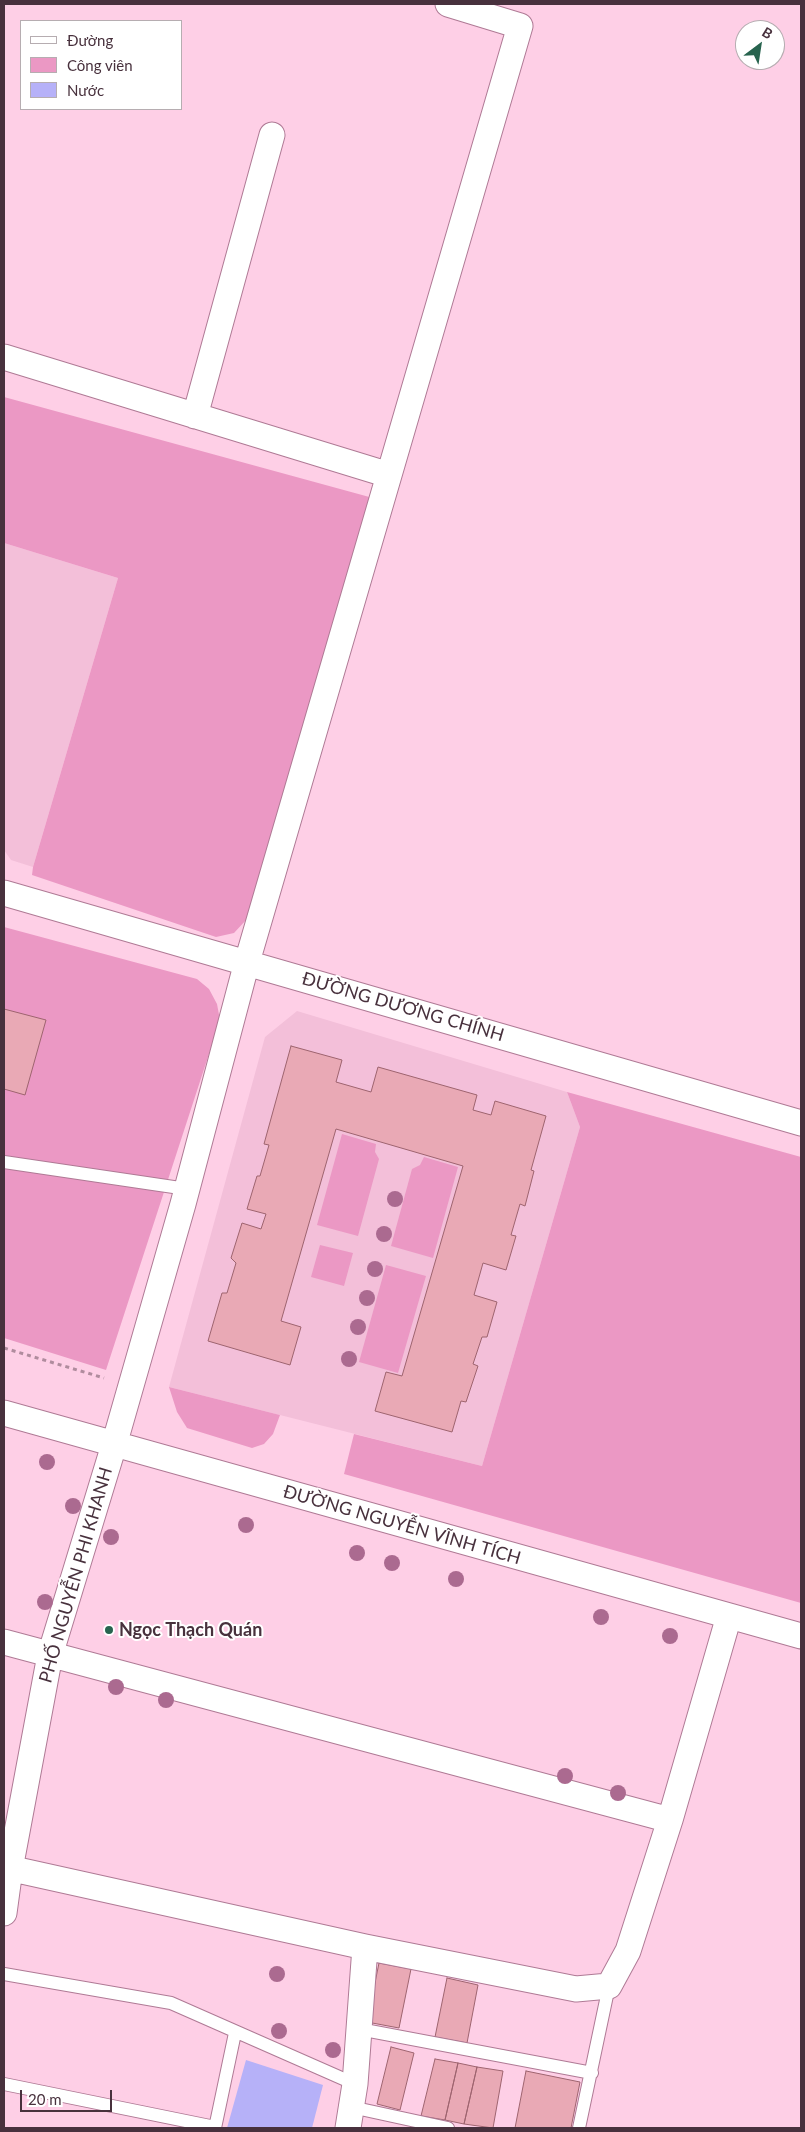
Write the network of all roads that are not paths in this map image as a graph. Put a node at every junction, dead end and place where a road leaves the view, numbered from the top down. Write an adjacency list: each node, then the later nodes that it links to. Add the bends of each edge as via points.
1 (448, 4): 5 (street, PHỐ NGUYỄN PHI KHANH, via 520,26)
2 (272, 135): 4 (street)
3 (4, 357): 4 (street)
4 (195, 416): 5 (street)
5 (389, 475): 7 (street, PHỐ NGUYỄN PHI KHANH)
6 (4, 893): 7 (street, ĐƯỜNG DƯƠNG CHÍNH)
7 (247, 962): 8 (street, ĐƯỜNG DƯƠNG CHÍNH); 10 (street, PHỐ NGUYỄN PHI KHANH)
8 (801, 1123)
9 (4, 1162): 10 (lane)
10 (187, 1189): 12 (street, PHỐ NGUYỄN PHI KHANH)
11 (4, 1413): 12 (street, ĐƯỜNG NGUYỄN VĨNH TÍCH)
12 (114, 1445): 13 (street, ĐƯỜNG NGUYỄN VĨNH TÍCH); 16 (street, PHỐ NGUYỄN PHI KHANH)
13 (729, 1616): 14 (street, ĐƯỜNG NGUYỄN VĨNH TÍCH); 17 (street)
14 (801, 1636)
15 (4, 1642): 16 (street)
16 (50, 1655): 17 (street); 18 (street, PHỐ NGUYỄN PHI KHANH)
17 (670, 1820): 22 (street, via 628,1951)
18 (7, 1868): 19 (street, PHỐ NGUYỄN PHI KHANH); 20 (street)
19 (4, 1913)
20 (365, 1947): 22 (street, via 576,1989); 23 (street)
21 (4, 1974): 24 (lane, via 171,2004)
22 (609, 1986): 25 (lane)
23 (359, 2029): 25 (lane); 27 (street)
24 (234, 2032): 27 (lane); 28 (lane)
25 (592, 2073): 30 (lane)
26 (4, 2084): 28 (lane)
27 (351, 2106): 29 (lane)
28 (215, 2127)
29 (448, 2128)
30 (580, 2128)

